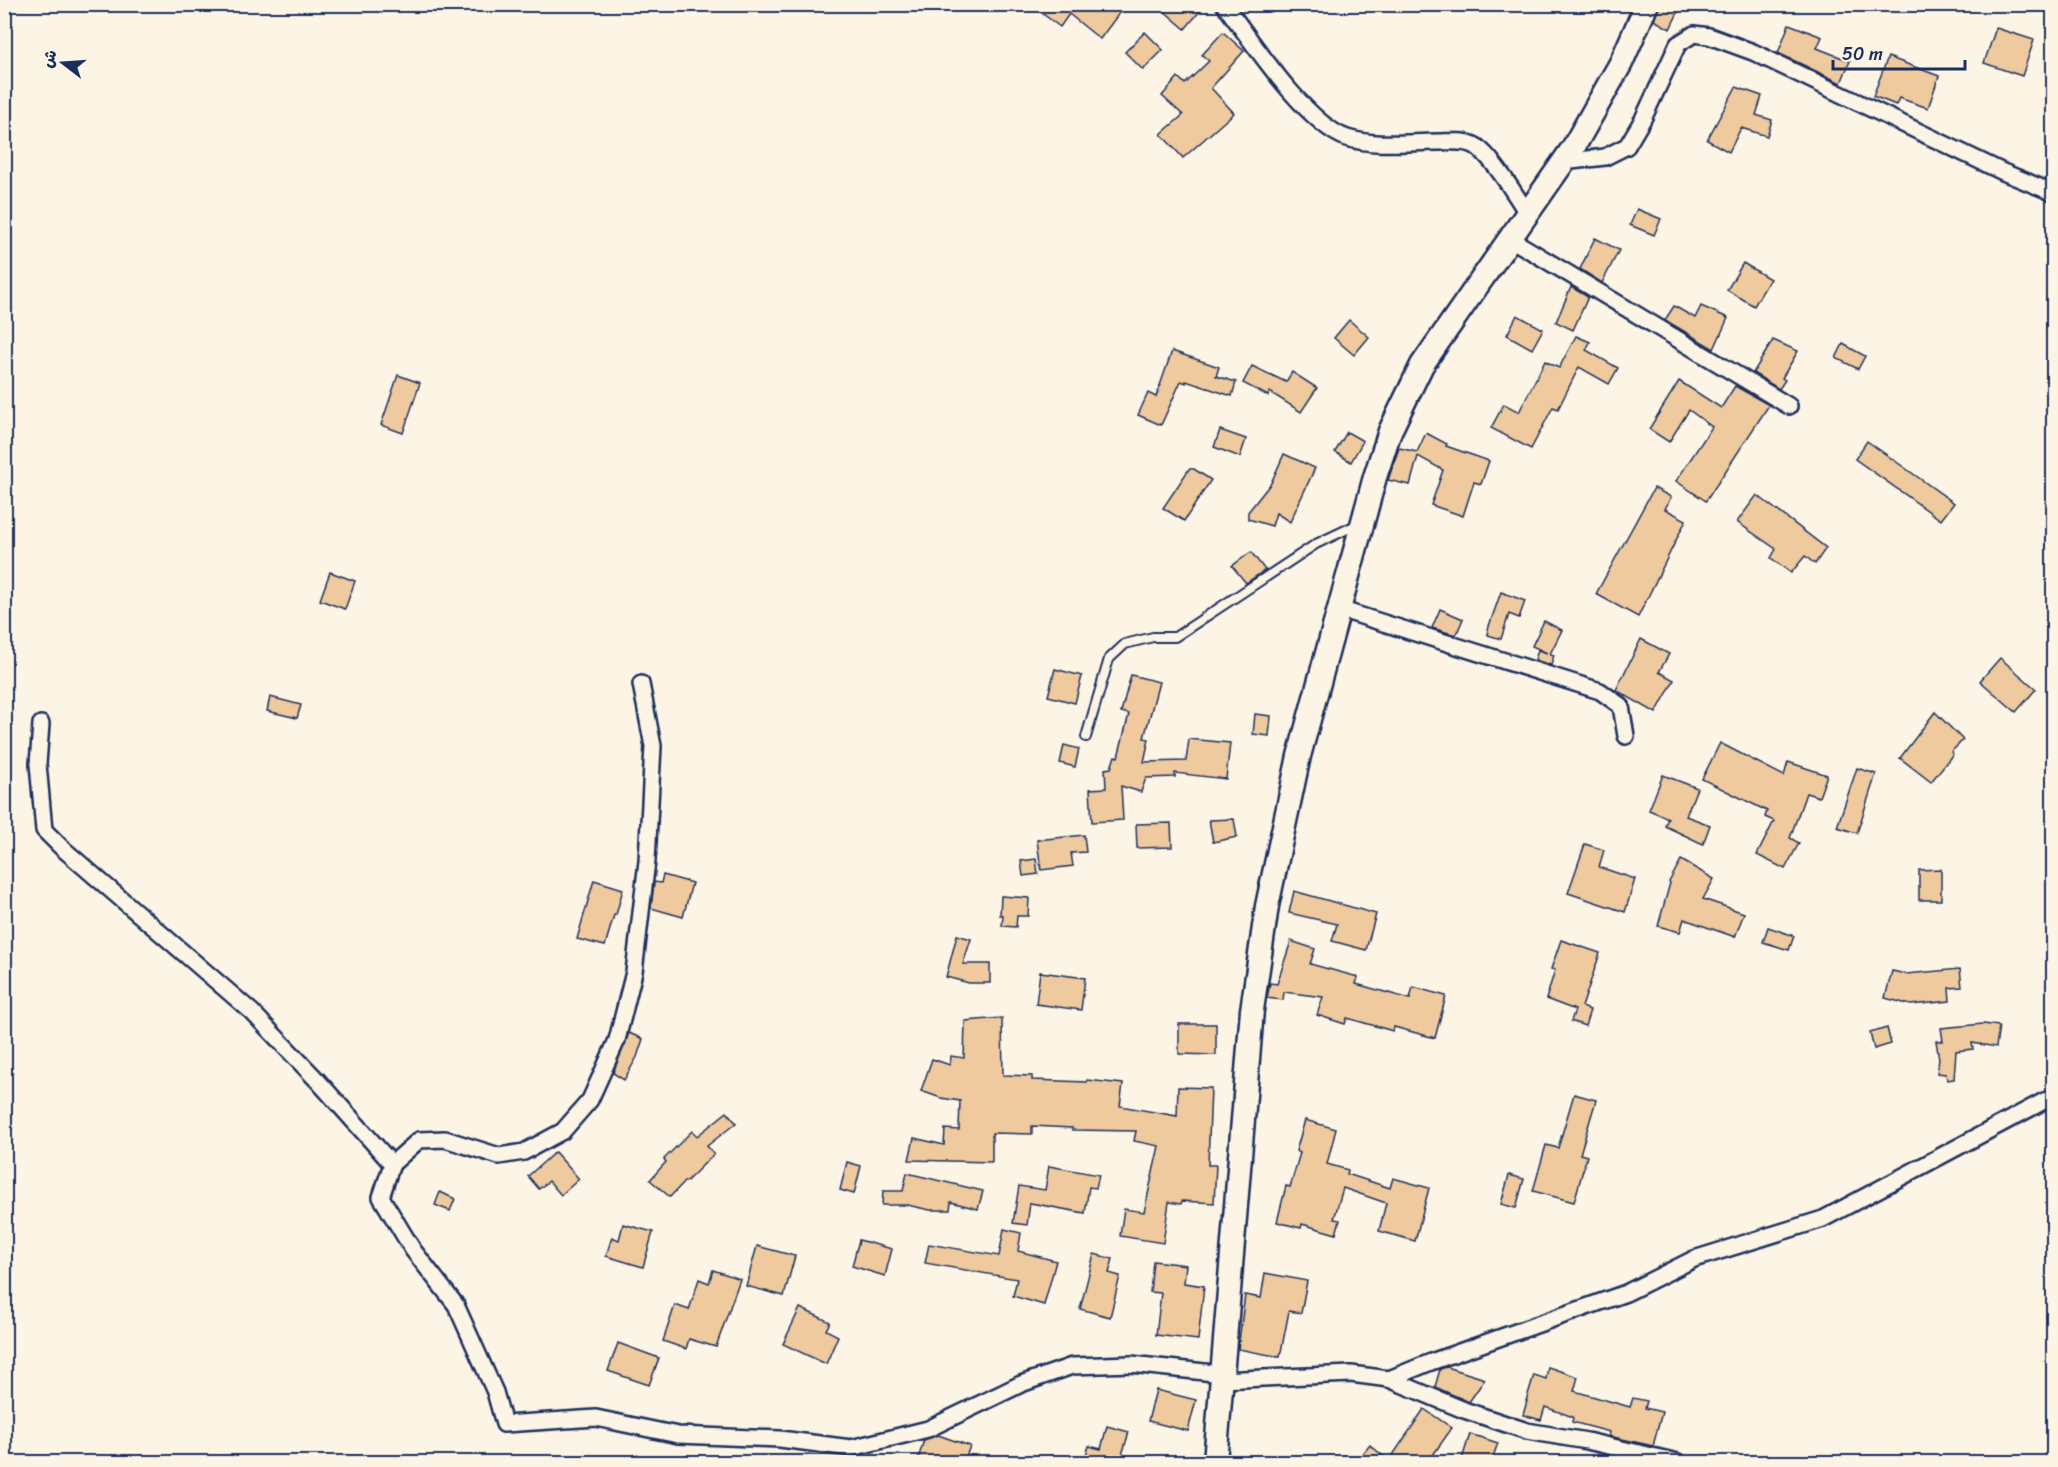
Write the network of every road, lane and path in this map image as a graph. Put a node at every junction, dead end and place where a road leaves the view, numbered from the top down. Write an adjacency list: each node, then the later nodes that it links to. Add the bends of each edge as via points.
1 (1224, 4): 5 (street, via 1290,91 1322,124 1346,138 1474,145 1493,163)
2 (1647, 4): 3 (main road, via 1621,63)
3 (1563, 162): 4 (street, via 1605,157 1627,146 1678,44 1694,34 1753,52); 5 (main road)
4 (2054, 193)
5 (1527, 213): 6 (main road)
6 (1509, 238): 7 (street); 8 (main road, via 1422,365 1390,431)
7 (1790, 405)
8 (1363, 523): 9 (main road); 13 (lane, via 1316,544 1175,637 1153,637 1125,644 1109,659)
9 (1339, 609): 12 (street, via 1600,691 1621,706); 16 (main road, via 1299,756 1267,906 1252,1010)
10 (641, 684): 15 (street, via 653,746 647,861 634,972 617,1040 590,1100 563,1131 524,1152 499,1156 445,1139 419,1140)
11 (41, 724): 15 (street, via 38,764 44,830 252,1012)
12 (1626, 736)
13 (1086, 737)
14 (2054, 1098): 17 (street, via 1823,1219 1694,1258 1626,1293)
15 (392, 1164): 16 (street, via 381,1197 413,1250 456,1305 495,1392 504,1424 596,1418 678,1435 780,1439 850,1448 928,1429 1021,1384 1072,1366 1131,1364)
16 (1222, 1377): 17 (street, via 1351,1374); 18 (main road)
17 (1389, 1379): 19 (street, via 1527,1431)
18 (1215, 1462)
19 (1678, 1462)

